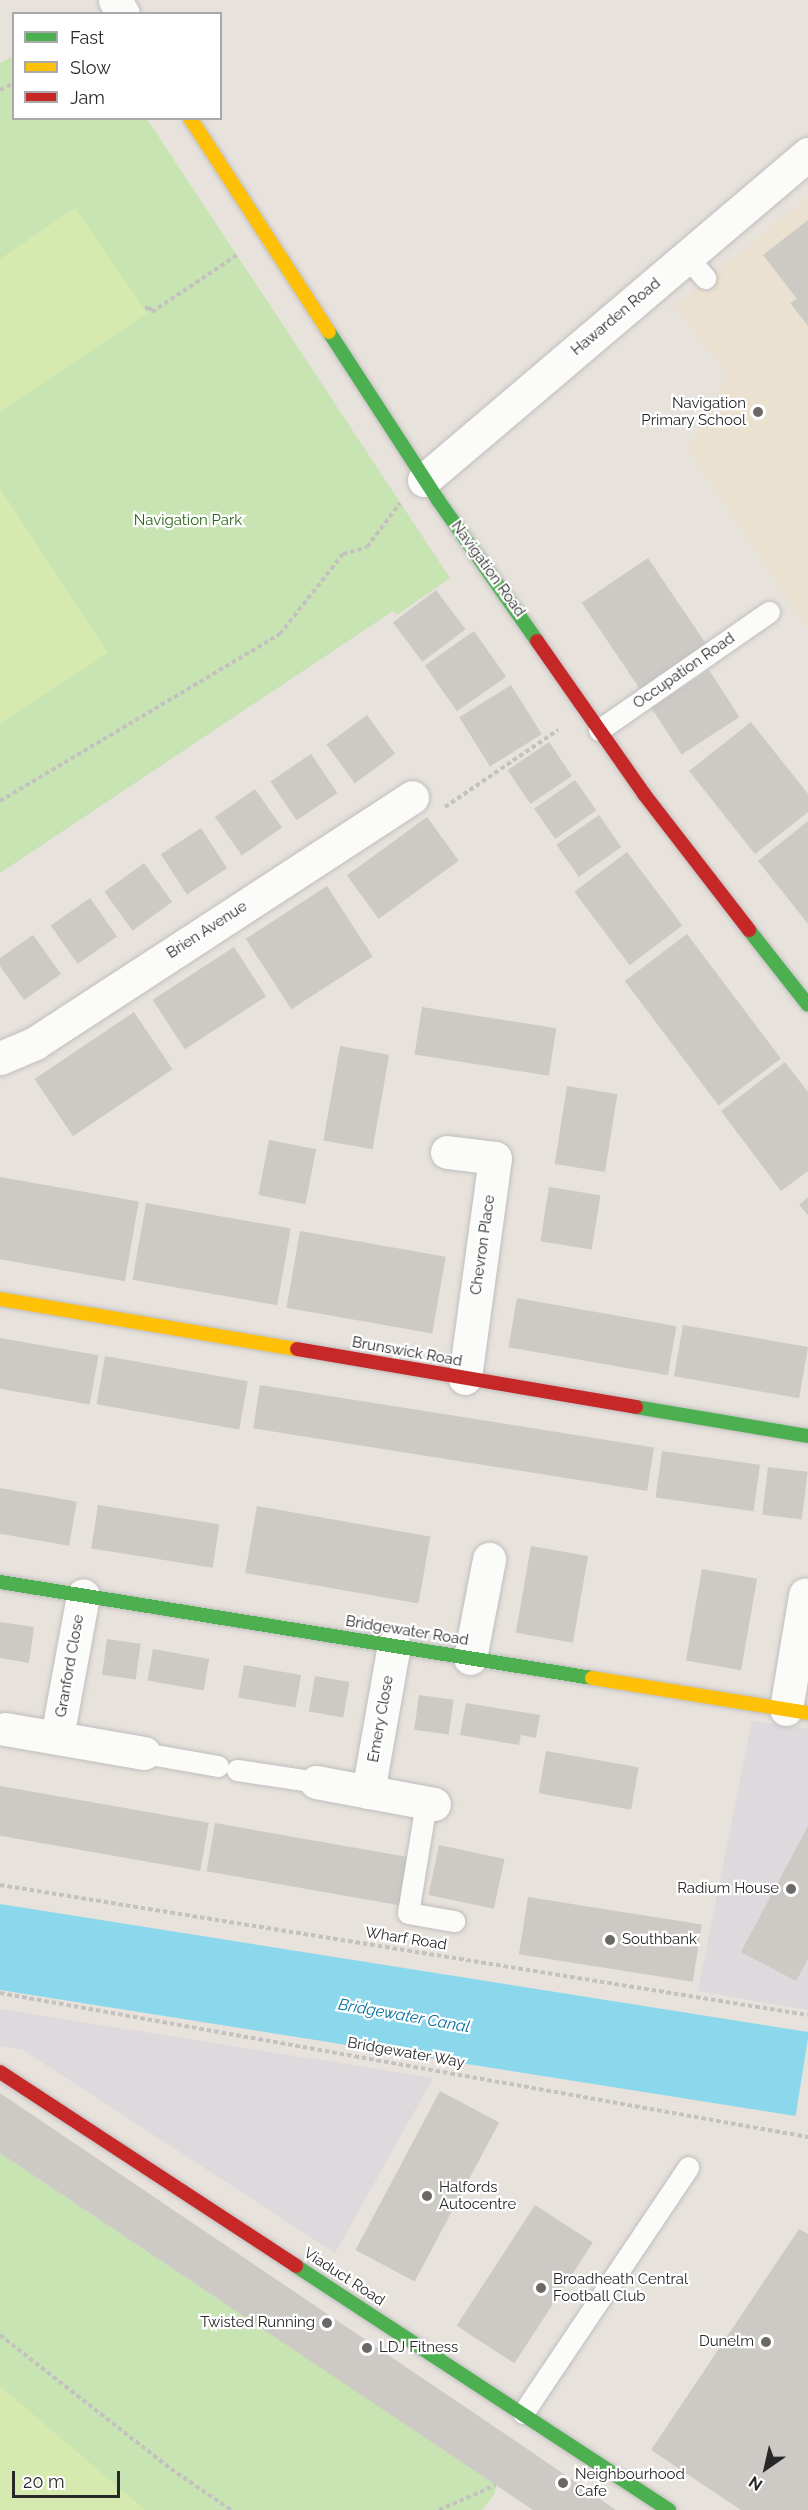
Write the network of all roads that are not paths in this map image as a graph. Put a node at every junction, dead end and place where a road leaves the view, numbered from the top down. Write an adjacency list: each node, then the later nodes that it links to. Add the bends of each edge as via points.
1 (191, 120): 3 (street, Navigation Road)
2 (808, 154): 3 (street, Hawarden Road, via 696,267)
3 (424, 480): 5 (street, Navigation Road)
4 (769, 612): 5 (lane, Occupation Road)
5 (599, 730): 7 (street, Navigation Road)
6 (412, 797): 8 (street, Brien Avenue, via 35,1042)
7 (808, 1005)
8 (0, 1058)
9 (447, 1152): 11 (street, Chevron Place, via 495,1158)
10 (0, 1299): 11 (street, Brunswick Road)
11 (465, 1378): 12 (street, Brunswick Road)
12 (808, 1436)
13 (489, 1559): 18 (street)
14 (0, 1582): 15 (street, Bridgewater Road)
15 (82, 1595): 17 (street, Bridgewater Road); 21 (street, Granford Close)
16 (805, 1595): 19 (street)
17 (394, 1645): 18 (street, Bridgewater Road); 24 (street, Emery Close)
18 (470, 1658): 19 (street, Bridgewater Road)
19 (797, 1711)
20 (3, 1728): 21 (street, Granford Close)
21 (57, 1737): 22 (street, Granford Close)
22 (144, 1753): 23 (lane)
23 (316, 1782): 24 (street)
24 (368, 1792): 25 (street)
25 (430, 1803): 26 (lane, via 408,1913)
26 (454, 1921)
27 (0, 2072): 29 (street, Viaduct Road)
28 (688, 2167): 29 (lane)
29 (523, 2413): 30 (street, Viaduct Road)
30 (669, 2510)

